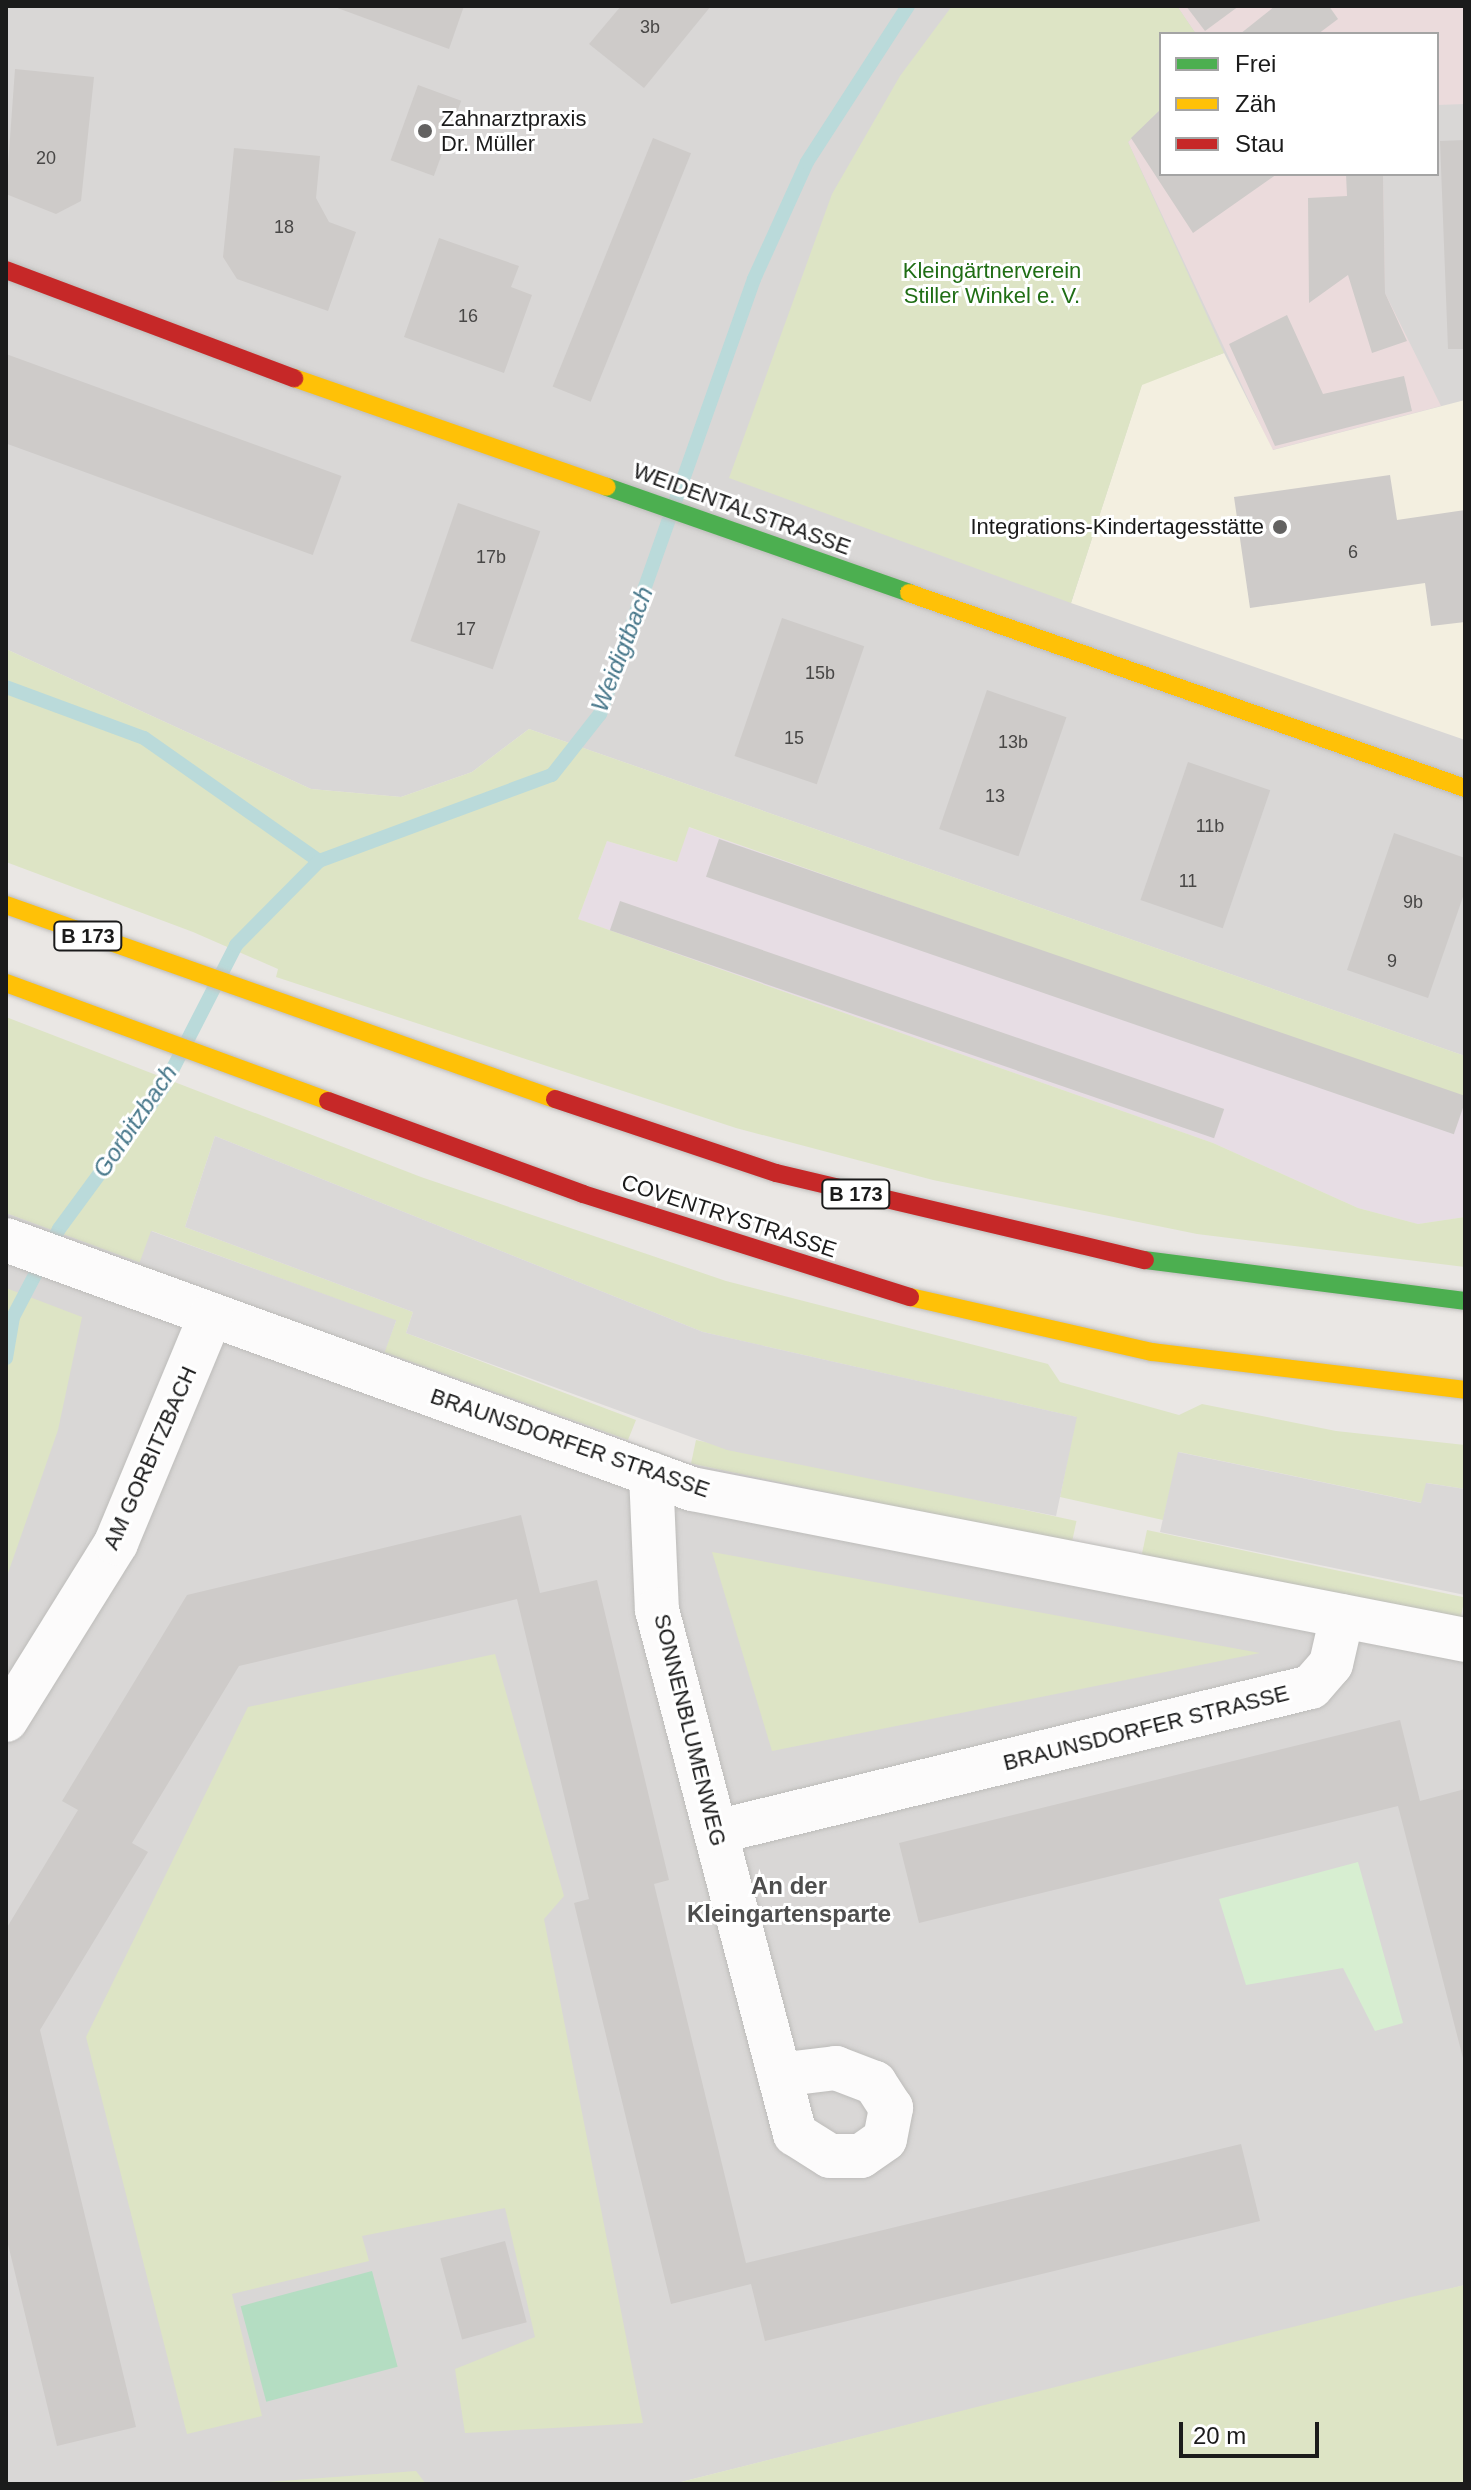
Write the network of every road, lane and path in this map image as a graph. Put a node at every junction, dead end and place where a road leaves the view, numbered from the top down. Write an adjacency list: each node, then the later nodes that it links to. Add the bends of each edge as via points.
1 (6, 270): 2 (main road, WEIDENTALSTRASSE)
2 (1465, 788)
3 (6, 905): 6 (main road, B 173, via 617,1124 955,1220 1157,1263)
4 (6, 983): 8 (main road, COVENTRYSTRASSE, via 583,1194 938,1306 1152,1352)
5 (10, 1242): 7 (street, BRAUNSDORFER STRASSE)
6 (1465, 1301)
7 (211, 1315): 9 (street, BRAUNSDORFER STRASSE); 12 (street, AM GORBITZBACH, via 116,1543)
8 (1465, 1390)
9 (651, 1474): 10 (street, BRAUNSDORFER STRASSE, via 692,1489); 13 (street, SONNENBLUMENWEG, via 657,1610)
10 (1342, 1616): 11 (street, BRAUNSDORFER STRASSE); 13 (street, BRAUNSDORFER STRASSE, via 1331,1664 1311,1687)
11 (1465, 1640)
12 (6, 1720)
13 (716, 1832): 14 (street, SONNENBLUMENWEG)
14 (779, 2075)

